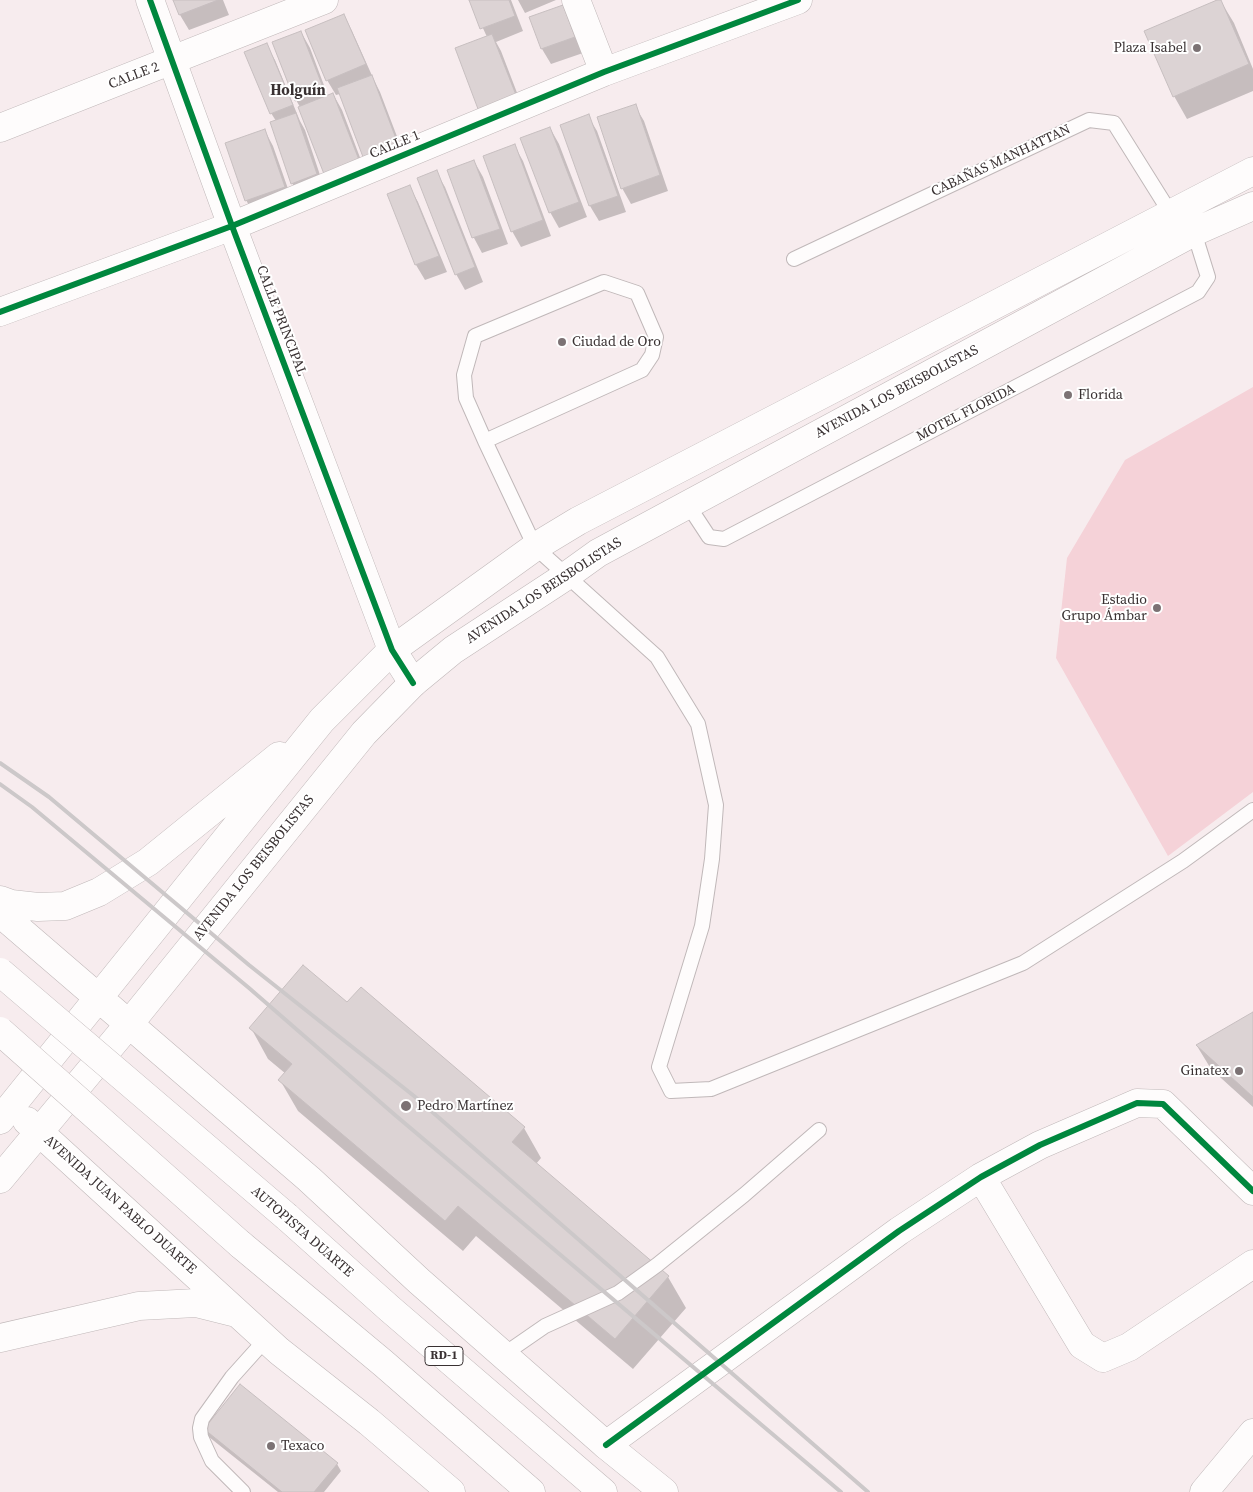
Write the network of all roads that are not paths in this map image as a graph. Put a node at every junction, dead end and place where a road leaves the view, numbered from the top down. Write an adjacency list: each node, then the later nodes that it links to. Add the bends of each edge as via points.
1 (150, 0): 5 (main road, CALLE PRINCIPAL)
2 (324, 0): 5 (main road, CALLE 2)
3 (576, 0): 6 (main road)
4 (798, 0): 6 (main road, CALLE 1)
5 (173, 61): 7 (main road, CALLE 2); 11 (main road, CALLE PRINCIPAL)
6 (604, 72): 11 (main road, CALLE 1)
7 (0, 128)
8 (1253, 171): 10 (main road)
9 (1253, 206): 12 (main road, AVENIDA LOS BEISBOLISTAS)
10 (1171, 214): 13 (lane, CABAÑAS MANHATTAN, via 1114,123 1089,120); 17 (main road)
11 (232, 226): 14 (main road, CALLE 1); 19 (main road, CALLE PRINCIPAL)
12 (1194, 232): 16 (main road, AVENIDA LOS BEISBOLISTAS); 16 (lane, MOTEL FLORIDA, via 1208,277 1198,292 724,539 709,537)
13 (794, 259)
14 (0, 312)
15 (485, 440): 15 (lane, via 466,398 464,375 475,336 604,282 637,293 656,337 652,355 642,370); 17 (lane)
16 (688, 505): 18 (main road, AVENIDA LOS BEISBOLISTAS, via 598,552)
17 (535, 546): 18 (lane); 19 (main road)
18 (566, 576): 20 (main road, AVENIDA LOS BEISBOLISTAS, via 453,650); 22 (lane, via 657,657 698,724 716,804 702,926 659,1068 671,1091 711,1089 1023,963 1183,861)
19 (392, 650): 20 (main road, CALLE PRINCIPAL); 21 (main road)
20 (413, 683): 27 (main road, AVENIDA LOS BEISBOLISTAS, via 364,733)
21 (322, 720): 23 (main road, via 148,862 99,892 65,906 38,908); 26 (main road)
22 (1253, 810)
23 (0, 900)
24 (0, 913): 26 (main road)
25 (0, 972): 45 (main road, AUTOPISTA DUARTE / RD-1, bridge)
26 (98, 997): 27 (main road); 29 (main road)
27 (129, 1024): 31 (main road, AVENIDA LOS BEISBOLISTAS); 39 (main road, via 309,1179)
28 (0, 1031): 44 (main road, bridge, via 240,1244 383,1363)
29 (4, 1108): 31 (main road, AVENIDA JUAN PABLO DUARTE)
30 (819, 1130): 39 (lane, via 744,1195 618,1293 546,1326)
31 (39, 1132): 33 (main road, AVENIDA LOS BEISBOLISTAS); 36 (main road, AVENIDA JUAN PABLO DUARTE)
32 (981, 1177): 34 (main road, via 1040,1145 1137,1104 1163,1104); 35 (main road, via 1082,1345 1103,1358 1129,1347); 41 (main road, via 899,1231)
33 (0, 1179)
34 (1253, 1191)
35 (1253, 1264)
36 (240, 1314): 37 (main road, via 196,1303 139,1306); 38 (main road)
37 (0, 1338)
38 (266, 1338): 42 (lane, via 232,1377 202,1419 200,1428 212,1460); 43 (main road)
39 (503, 1355): 41 (main road)
40 (1253, 1433): 47 (main road)
41 (606, 1445): 46 (main road)
42 (243, 1492)
43 (451, 1492)
44 (530, 1492)
45 (604, 1492)
46 (664, 1492)
47 (1204, 1492)

